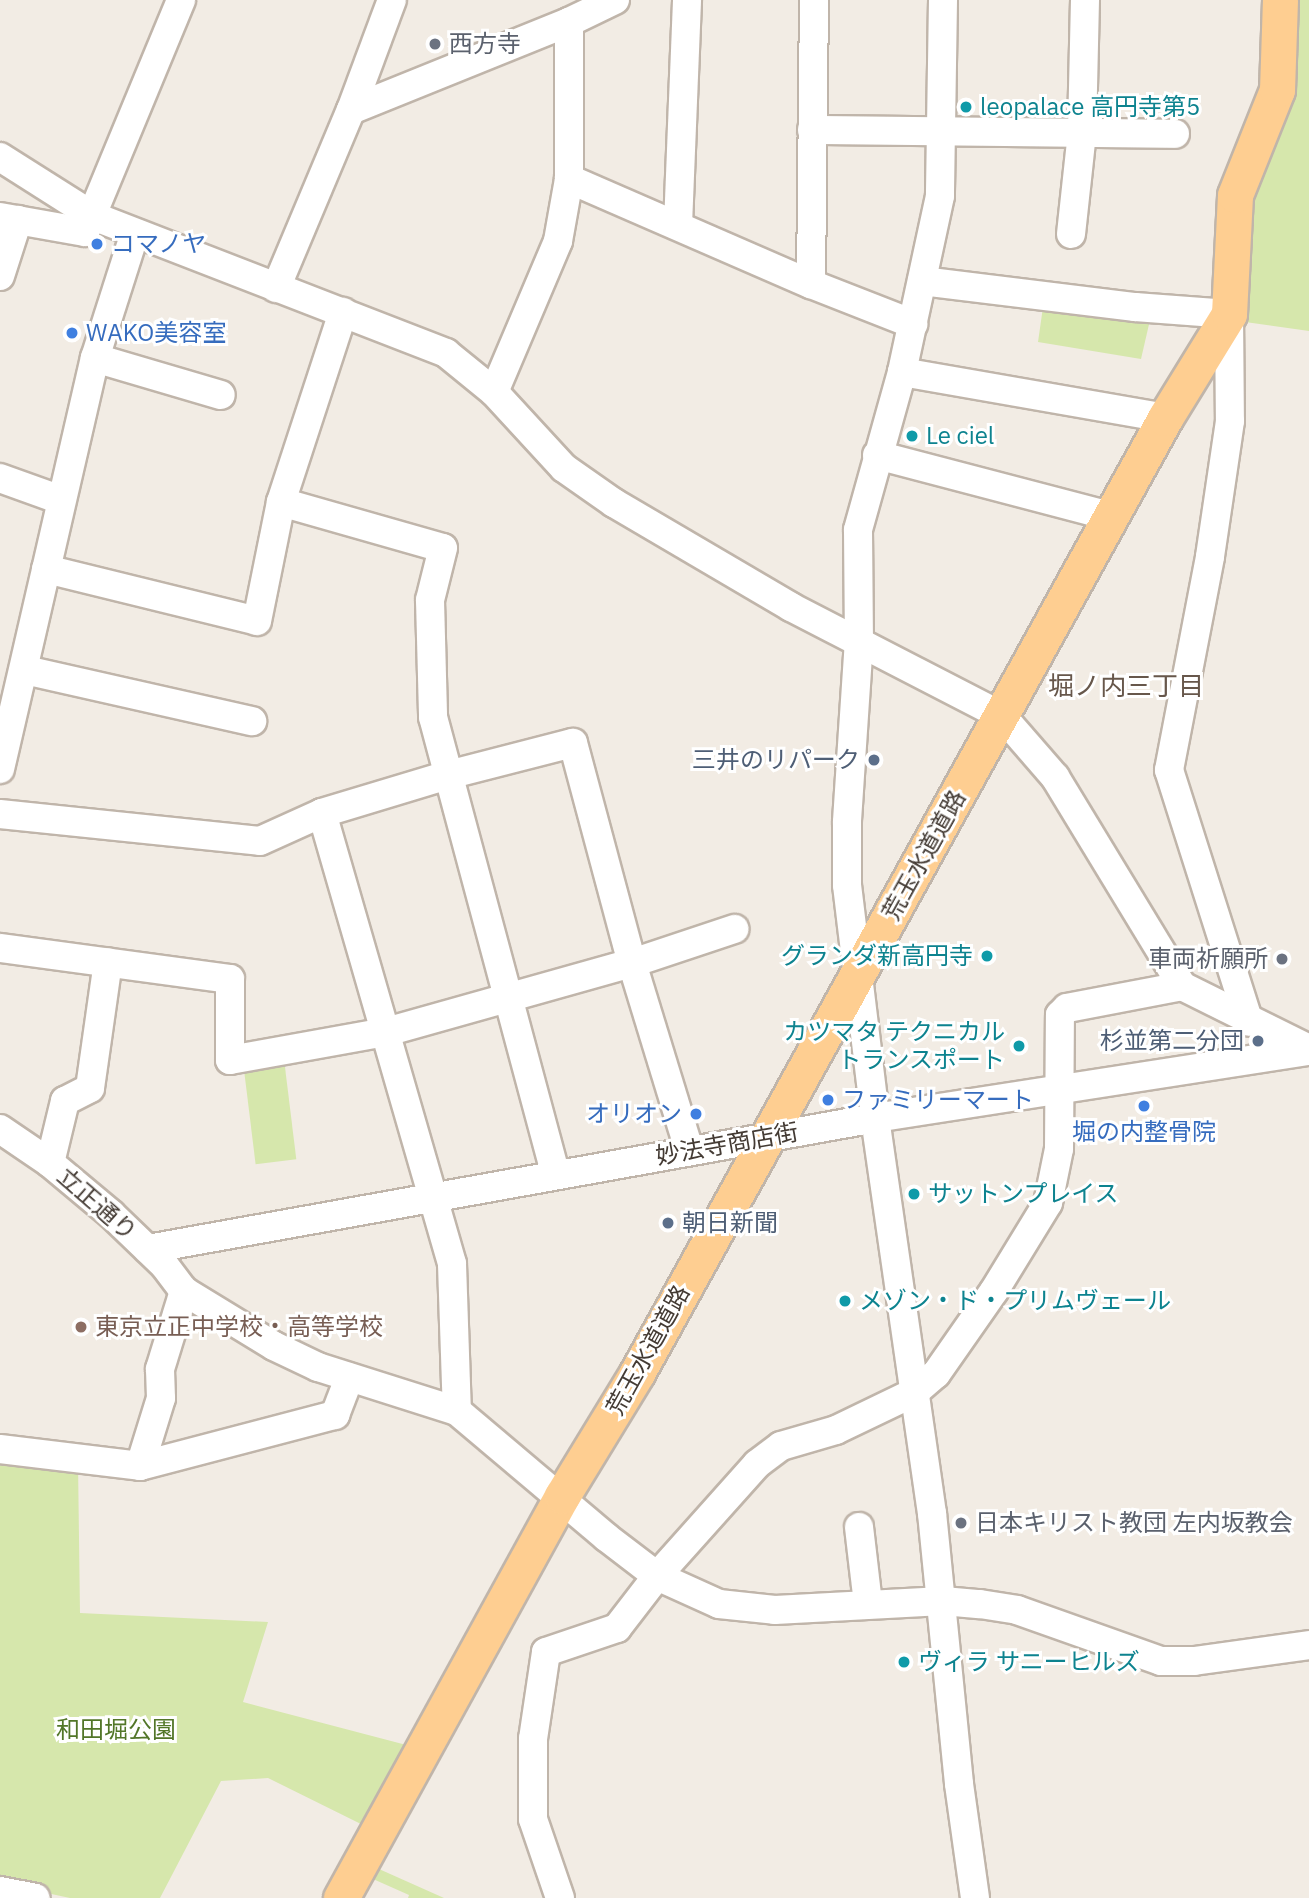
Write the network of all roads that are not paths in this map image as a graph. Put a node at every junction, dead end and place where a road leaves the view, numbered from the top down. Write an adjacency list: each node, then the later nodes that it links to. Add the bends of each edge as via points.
1 (181, 0): 18 (street)
2 (392, 0): 11 (street)
3 (615, 0): 10 (street)
4 (687, 0): 20 (street)
5 (814, 0): 12 (street)
6 (943, 0): 13 (street)
7 (1069, 0): 8 (street)
8 (1085, 0): 14 (street)
9 (1280, 0): 28 (main road, 荒玉水道道路, via 1277,90 1235,195)
10 (569, 22): 11 (street); 17 (street)
11 (351, 110): 26 (street)
12 (812, 130): 13 (street); 25 (street)
13 (941, 130): 14 (street); 24 (street, via 940,196)
14 (1082, 132): 15 (street); 22 (street)
15 (1175, 134)
16 (0, 157): 18 (street)
17 (569, 179): 20 (street); 32 (street, via 558,241)
18 (93, 216): 19 (street, via 85,232); 21 (street)
19 (9, 219): 23 (street)
20 (678, 225): 25 (street)
21 (135, 233): 26 (street); 30 (street)
22 (1071, 233)
23 (0, 276)
24 (922, 281): 28 (street); 29 (street)
25 (811, 284): 29 (street)
26 (276, 288): 27 (street)
27 (343, 312): 32 (street, via 446,353); 38 (street)
28 (1229, 314): 34 (main road, 荒玉水道道路); 56 (street, via 1230,421 1210,557 1169,770)
29 (913, 324): 31 (street)
30 (95, 358): 33 (street); 37 (street)
31 (902, 372): 34 (street); 35 (street)
32 (494, 392): 41 (street, via 564,468 614,503 791,607)
33 (220, 395)
34 (1165, 418): 39 (main road, 荒玉水道道路)
35 (877, 456): 39 (street); 41 (street, via 858,530)
36 (0, 478): 37 (street)
37 (61, 500): 40 (street)
38 (281, 502): 40 (street, via 257,621); 46 (street, via 443,548 430,600 430,624 433,717)
39 (1110, 516): 43 (main road, 荒玉水道道路)
40 (46, 569): 42 (street)
41 (859, 640): 43 (street); 53 (street, via 847,823)
42 (25, 670): 44 (street); 45 (street)
43 (1002, 716): 53 (main road, 荒玉水道道路); 54 (street, via 1055,777)
44 (252, 721)
45 (0, 769)
46 (448, 775): 47 (street); 52 (street, via 573,743); 55 (street)
47 (322, 813): 48 (street, via 260,841); 57 (street)
48 (0, 814)
49 (734, 929): 52 (street)
50 (0, 948): 51 (street)
51 (108, 962): 57 (street, via 230,979 230,1060); 64 (street, via 90,1088 65,1101)
52 (632, 963): 55 (street); 63 (street)
53 (857, 975): 60 (street); 62 (main road, 荒玉水道道路)
54 (1182, 986): 56 (street); 59 (street, via 1067,1008 1060,1015)
55 (508, 998): 57 (street); 65 (street)
56 (1250, 1022): 58 (street)
57 (386, 1032): 66 (street)
58 (1309, 1050): 59 (street, 妙法寺商店街)
59 (1062, 1090): 60 (street, 妙法寺商店街); 70 (street, via 1059,1149 1048,1203 995,1291 936,1374)
60 (875, 1118): 62 (street, 妙法寺商店街); 70 (street)
61 (0, 1129): 64 (street, 立正通り)
62 (764, 1138): 63 (street, 妙法寺商店街); 74 (main road, 荒玉水道道路, via 637,1373)
63 (690, 1149): 65 (street, 妙法寺商店街)
64 (50, 1163): 67 (street, 立正通り)
65 (556, 1175): 66 (street, 妙法寺商店街)
66 (433, 1197): 67 (street, 妙法寺商店街); 71 (street, via 452,1264)
67 (148, 1249): 68 (street, 立正通り)
68 (184, 1292): 69 (street, 立正通り, via 274,1346); 73 (street, via 160,1369 161,1398)
69 (349, 1378): 71 (street, 立正通り); 73 (street, via 335,1415)
70 (915, 1392): 76 (street, via 836,1430 781,1446 757,1464); 77 (street)
71 (457, 1411): 74 (street)
72 (0, 1448): 73 (street)
73 (140, 1466)
74 (562, 1496): 76 (street); 82 (main road, 荒玉水道道路)
75 (859, 1527): 78 (street)
76 (657, 1576): 78 (street, via 719,1604 775,1610); 83 (street, via 617,1628 546,1652 533,1739 533,1819)
77 (943, 1601): 78 (street); 79 (street, via 1017,1610 1161,1661 1194,1661); 84 (street, via 954,1738)
78 (868, 1604)
79 (1309, 1645)
80 (0, 1891): 81 (street)
81 (35, 1898)
82 (341, 1898)
83 (560, 1898)
84 (975, 1898)

